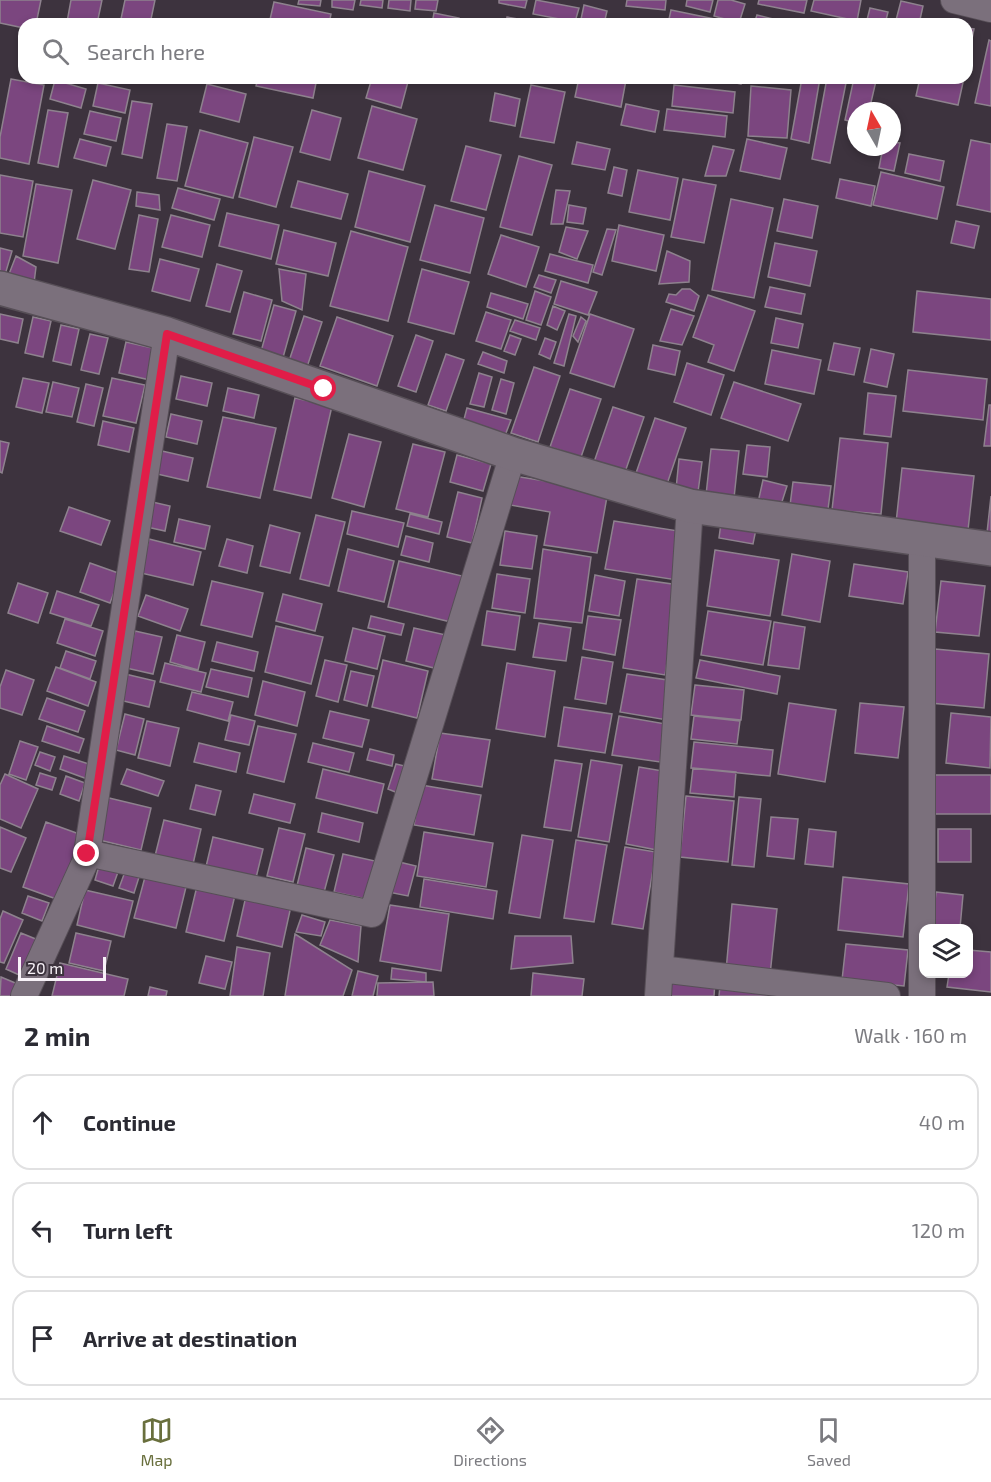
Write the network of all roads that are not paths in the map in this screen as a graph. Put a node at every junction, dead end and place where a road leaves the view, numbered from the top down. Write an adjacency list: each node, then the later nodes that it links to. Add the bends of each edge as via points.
1 (954, 0): 2 (street)
2 (991, 9)
3 (0, 288): 4 (street)
4 (167, 334): 5 (street); 9 (street)
5 (513, 454): 6 (street); 9 (street, via 372,914)
6 (690, 506): 7 (street); 10 (street)
7 (922, 539): 8 (street); 14 (street)
8 (991, 549)
9 (87, 854): 11 (street)
10 (660, 969): 12 (street); 13 (street)
11 (24, 996)
12 (658, 996)
13 (887, 996)
14 (922, 996)

